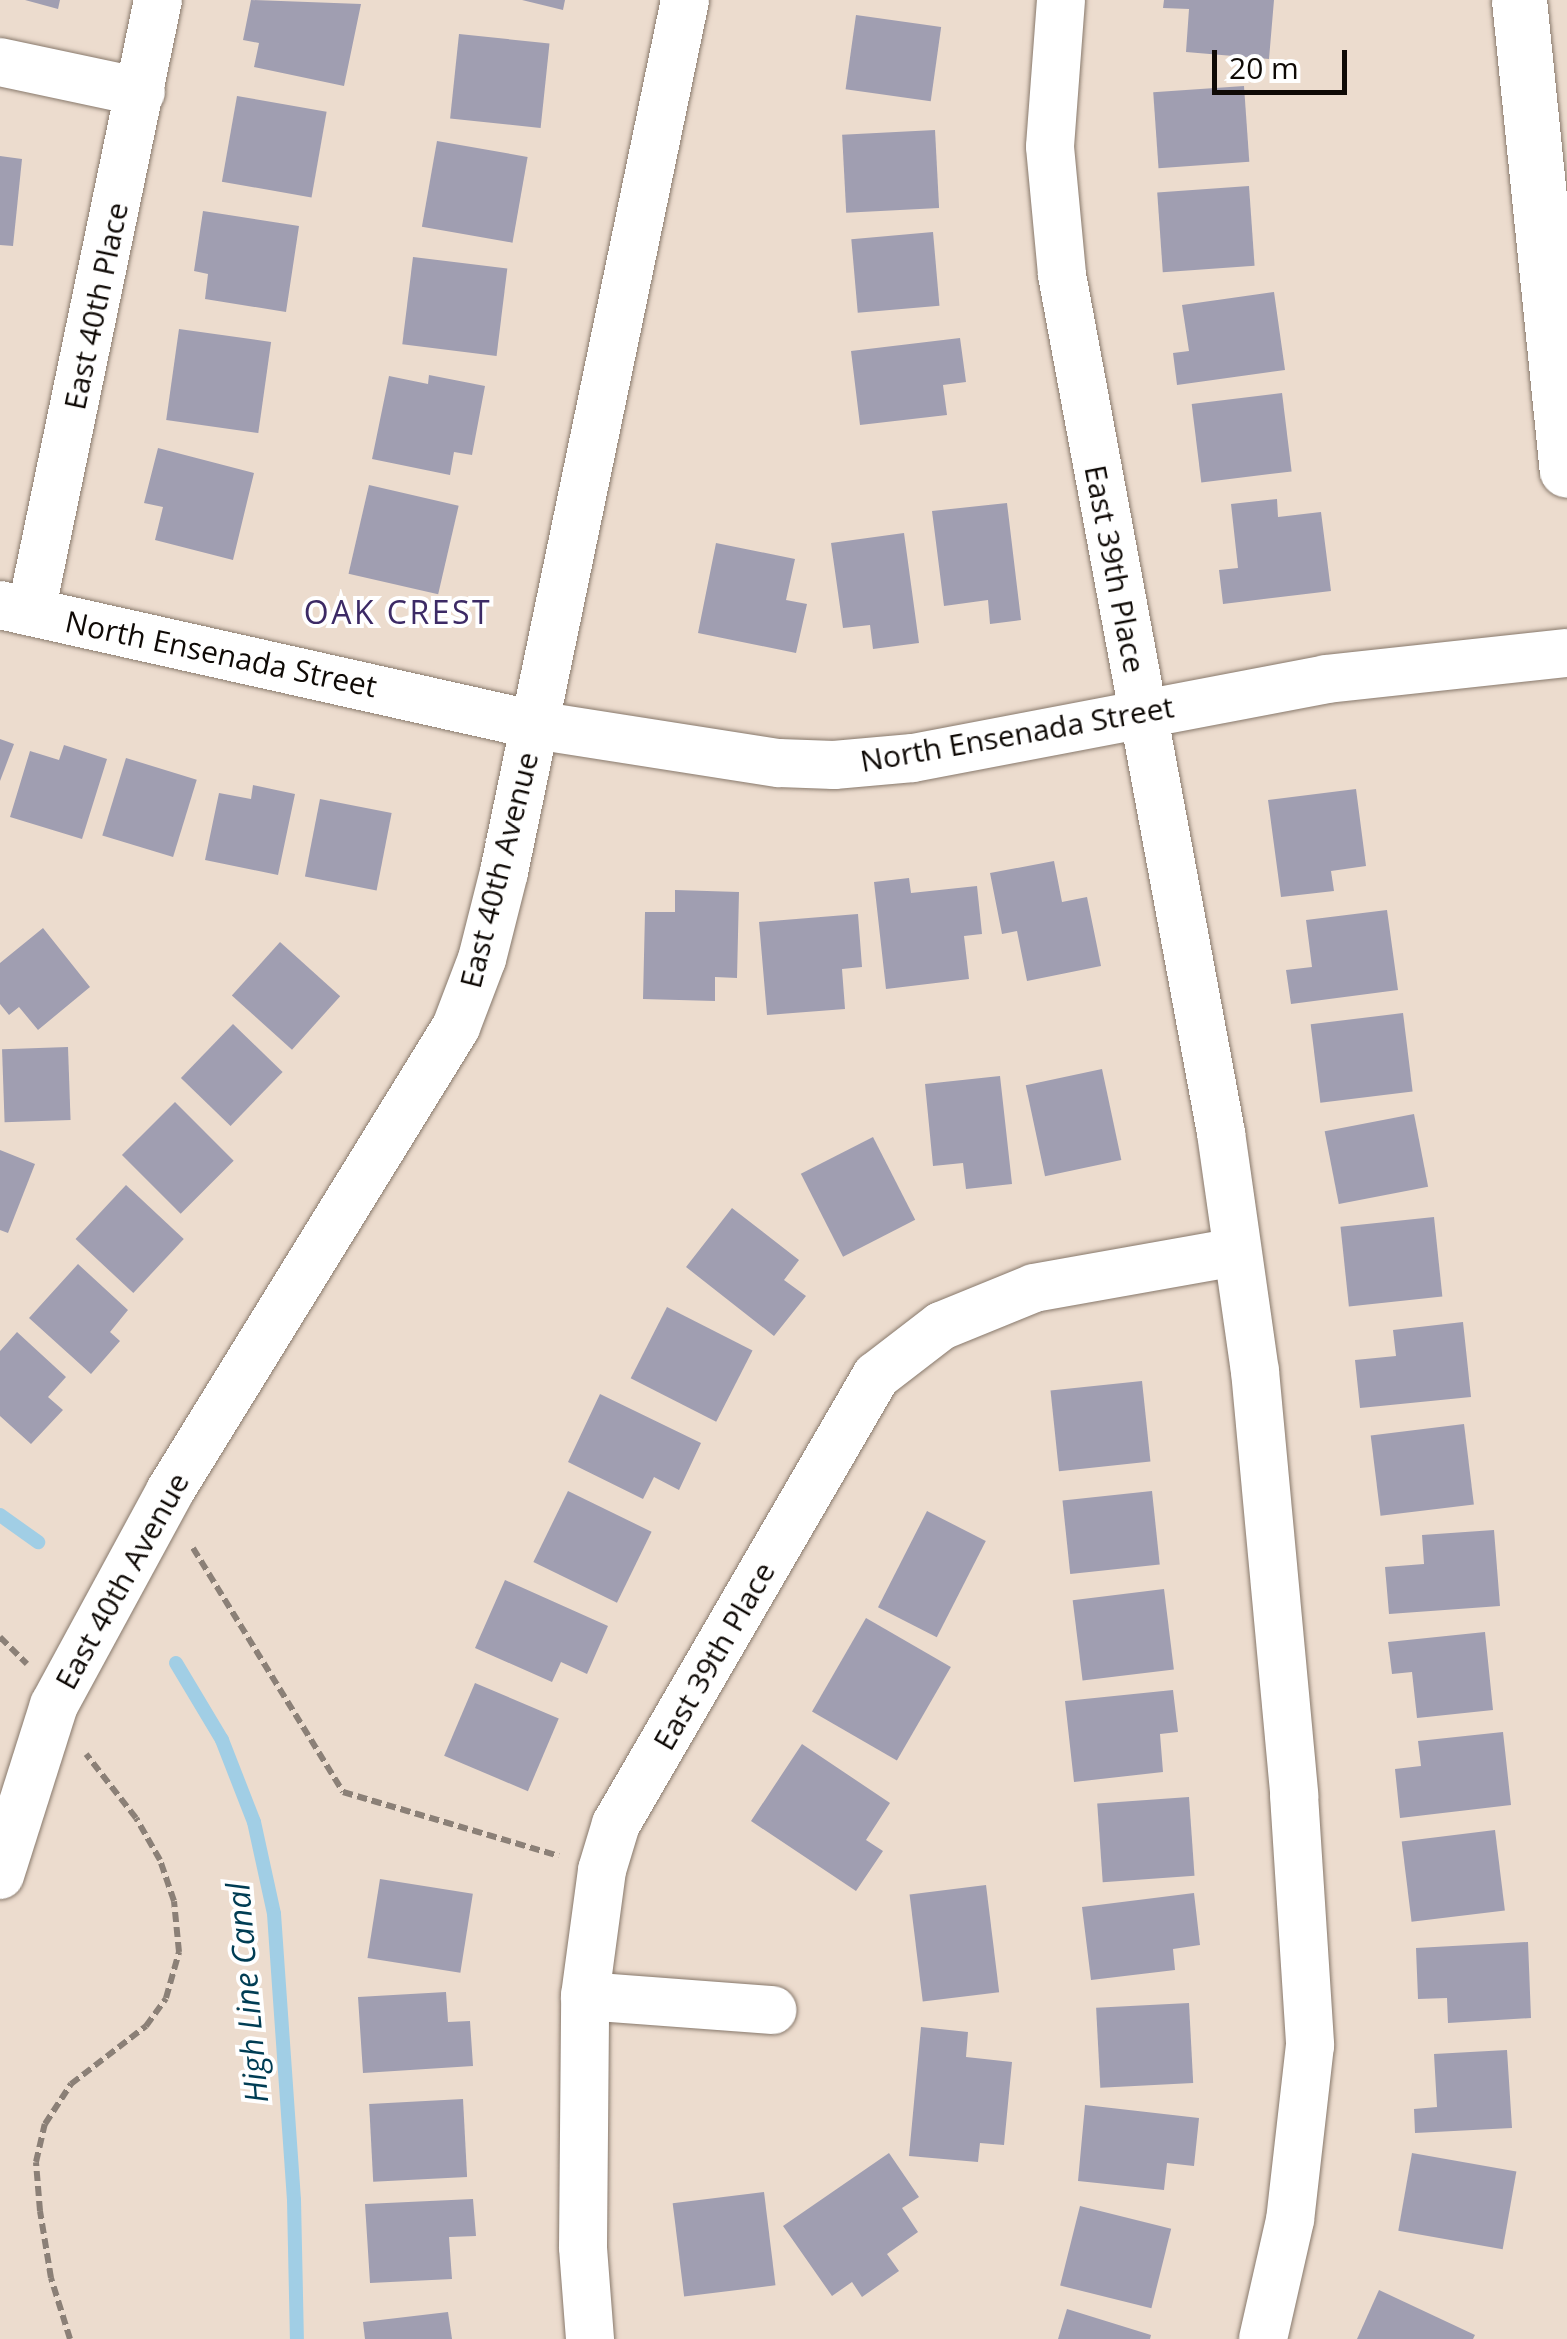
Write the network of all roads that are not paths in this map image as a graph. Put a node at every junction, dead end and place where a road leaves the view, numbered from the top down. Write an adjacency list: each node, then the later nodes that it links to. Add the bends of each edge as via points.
1 (158, 0): 6 (street, East 40th Place)
2 (686, 0): 11 (street, East 40th Avenue)
3 (1062, 0): 10 (street, East 39th Place, via 1050,147 1062,276)
4 (1519, 0): 7 (main road)
5 (0, 62): 6 (street)
6 (140, 92): 8 (street, East 40th Place)
7 (1567, 470)
8 (16, 608): 11 (street, North Ensenada Street)
9 (1567, 653): 10 (street, North Ensenada Street, via 1398,668)
10 (1142, 711): 11 (street, North Ensenada Street, via 913,758 834,765 722,757); 12 (street, East 39th Place, via 1218,1114)
11 (535, 725): 13 (street, East 40th Avenue, via 482,959 456,1027 118,1584 54,1705)
12 (1237, 1252): 14 (street, East 39th Place, via 1034,1288 940,1326 876,1376 616,1824 594,1902); 17 (street, East 39th Place, via 1273,1557 1310,2044 1290,2220)
13 (0, 1874)
14 (586, 1996): 15 (street); 16 (street, East 39th Place, via 583,2248)
15 (772, 2010)
16 (590, 2339)
17 (1263, 2339)

